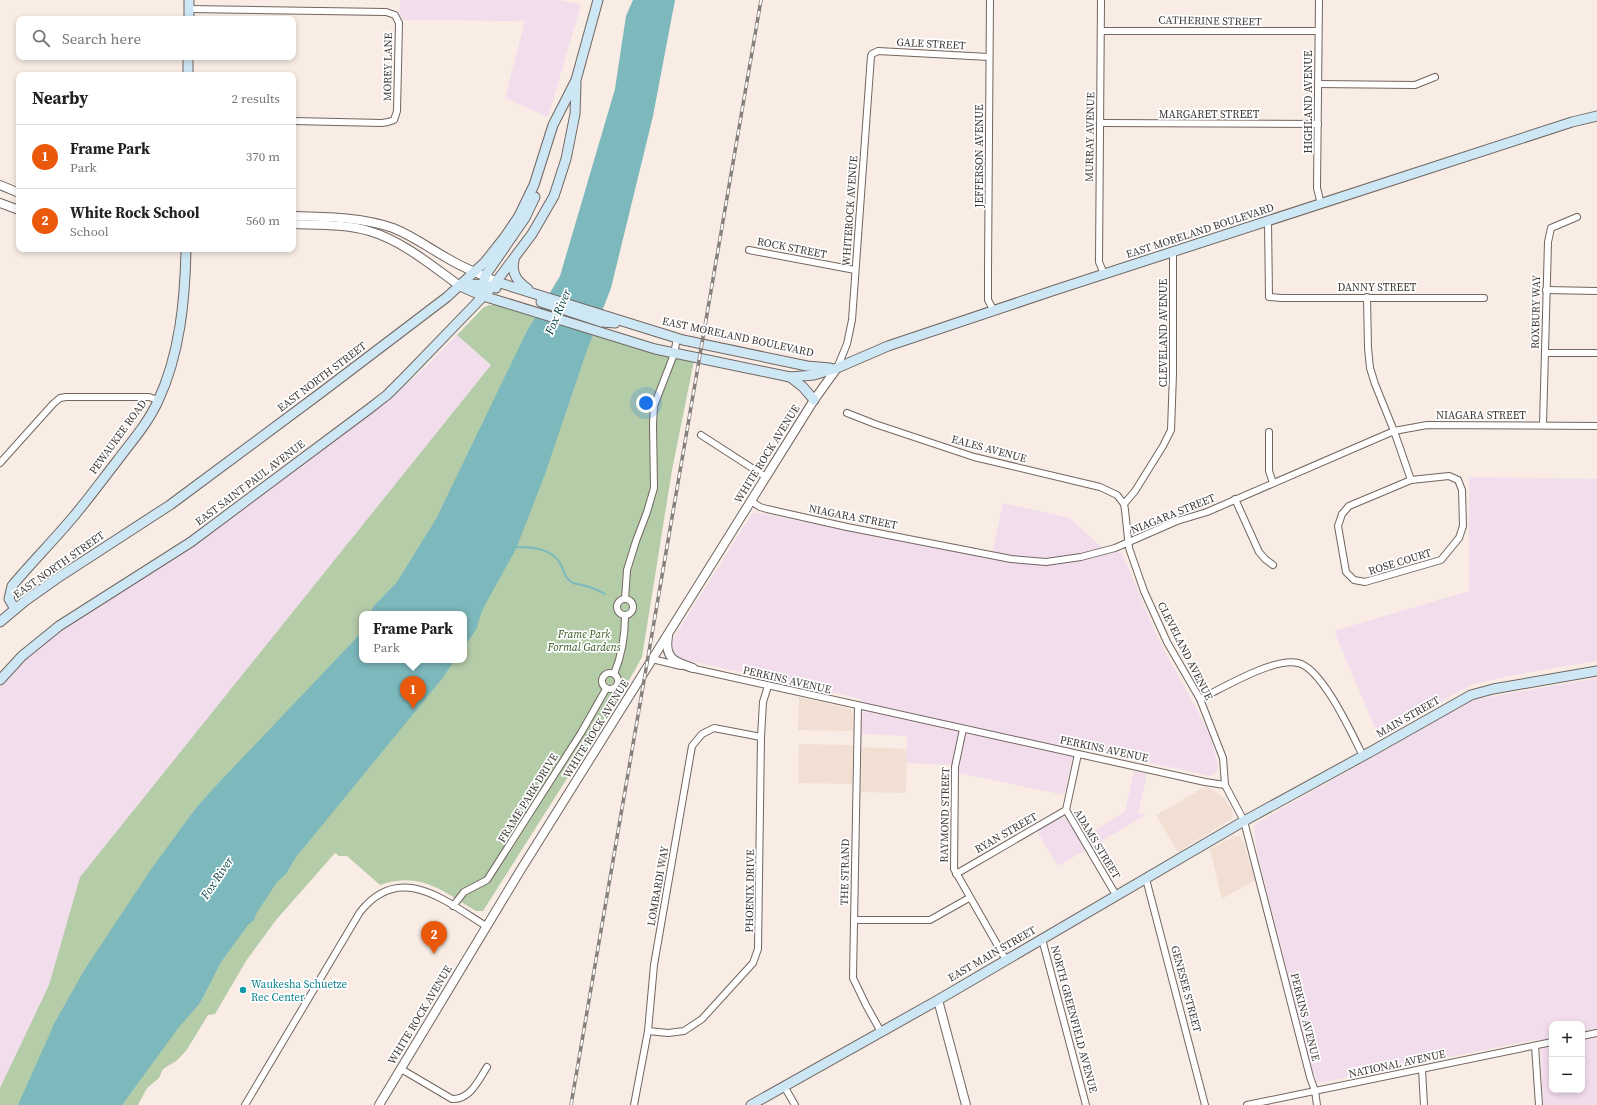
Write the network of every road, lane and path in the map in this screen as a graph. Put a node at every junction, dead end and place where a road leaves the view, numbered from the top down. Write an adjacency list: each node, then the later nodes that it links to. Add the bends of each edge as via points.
1 (598, 0): 14 (main road, EAST NORTH STREET)
2 (990, 0): 10 (street, JEFFERSON AVENUE)
3 (1101, 0): 7 (street, MURRAY AVENUE)
4 (1319, 0): 8 (street, HIGHLAND AVENUE)
5 (189, 5): 6 (main road); 18 (street, MOREY LANE, via 386,12 395,15 399,23 397,111 394,120 382,123)
6 (188, 16)
7 (1101, 30): 8 (street, CATHERINE STREET); 20 (street, MURRAY AVENUE)
8 (1318, 31): 15 (street, HIGHLAND AVENUE)
9 (872, 54): 10 (street, GALE STREET, via 878,51); 36 (street, WHITEROCK AVENUE)
10 (989, 57): 48 (street, JEFFERSON AVENUE, via 988,300)
11 (188, 60): 12 (main road)
12 (188, 72)
13 (1435, 77): 15 (street, via 1416,84)
14 (576, 80): 22 (main road, EAST NORTH STREET, via 553,125); 35 (main road, EAST NORTH STREET, via 573,130 566,159 556,188 535,229)
15 (1318, 84): 21 (street, HIGHLAND AVENUE)
16 (1597, 109): 19 (main road, EAST MORELAND BOULEVARD)
17 (1597, 116): 19 (main road, EAST MORELAND BOULEVARD)
18 (296, 121)
19 (1572, 122): 26 (main road, EAST MORELAND BOULEVARD)
20 (1100, 123): 21 (street, MARGARET STREET); 38 (street, MURRAY AVENUE, via 1099,262)
21 (1318, 124): 26 (street, HIGHLAND AVENUE, via 1317,188)
22 (540, 167): 37 (main road, EAST NORTH STREET, via 519,216 497,248); 39 (main road, via 538,190 525,218)
23 (0, 185): 24 (street)
24 (16, 192)
25 (0, 203): 27 (street)
26 (1321, 204): 30 (main road, EAST MORELAND BOULEVARD)
27 (16, 209)
28 (296, 216): 37 (street, via 353,220 392,228 417,239)
29 (1577, 217): 42 (street, ROXBURY WAY, via 1551,228)
30 (1268, 221): 34 (main road, EAST MORELAND BOULEVARD); 45 (street, DANNY STREET, via 1269,297)
31 (296, 224): 41 (street, via 357,228 382,236 406,248)
32 (749, 250): 36 (street, ROCK STREET)
33 (186, 252): 57 (main road, PEWAUKEE ROAD, via 178,334 166,382)
34 (1172, 252): 38 (main road, EAST MORELAND BOULEVARD); 71 (street, CLEVELAND AVENUE, via 1171,430 1164,446)
35 (515, 259): 40 (main road, EAST NORTH STREET); 46 (main road, via 514,276)
36 (855, 270): 55 (street, WHITEROCK AVENUE, via 852,320 847,344)
37 (474, 273): 39 (street); 41 (main road, EAST NORTH STREET)
38 (1104, 274): 48 (main road, EAST MORELAND BOULEVARD)
39 (484, 280): 40 (main road, EAST MORELAND BOULEVARD); 41 (main road, EAST MORELAND BOULEVARD); 44 (main road)
40 (495, 284): 44 (main road, EAST SAINT PAUL AVENUE); 46 (main road, EAST MORELAND BOULEVARD)
41 (460, 286): 44 (main road, EAST MORELAND BOULEVARD); 75 (main road, EAST NORTH STREET, via 366,360 170,505 62,575)
42 (1546, 290): 43 (street); 50 (street, ROXBURY WAY)
43 (1597, 291)
44 (483, 296): 53 (main road, EAST MORELAND BOULEVARD); 83 (main road, EAST SAINT PAUL AVENUE, via 387,395 191,542 59,626 22,656)
45 (1367, 297): 47 (street, DANNY STREET); 62 (street, via 1370,368)
46 (535, 298): 49 (main road, EAST MORELAND BOULEVARD, via 602,319)
47 (1484, 298)
48 (994, 311): 55 (main road, EAST MORELAND BOULEVARD, via 888,346)
49 (677, 338): 51 (main road, EAST MORELAND BOULEVARD); 53 (street, FRAME PARK DRIVE)
50 (1545, 352): 52 (street); 60 (street, ROXBURY WAY)
51 (745, 353): 54 (main road); 55 (main road, EAST MORELAND BOULEVARD, via 807,366)
52 (1597, 353)
53 (674, 354): 54 (main road, EAST MORELAND BOULEVARD); 74 (street, FRAME PARK DRIVE, via 654,406 654,488 628,570)
54 (741, 367): 56 (main road, EAST MORELAND BOULEVARD)
55 (837, 368): 56 (main road, EAST MORELAND BOULEVARD, via 814,375); 58 (street, WHITE ROCK AVENUE)
56 (790, 377): 58 (main road)
57 (158, 400): 65 (street, via 149,397 60,398); 75 (main road, PEWAUKEE ROAD, via 146,422 76,514 12,586 10,599)
58 (814, 400): 66 (street, WHITE ROCK AVENUE)
59 (847, 413): 71 (street, EALES AVENUE, via 974,457 1100,487 1117,495)
60 (1543, 425): 61 (street, NIAGARA STREET); 62 (street, NIAGARA STREET, via 1427,425)
61 (1597, 426)
62 (1394, 431): 67 (street); 68 (street, NIAGARA STREET)
63 (1269, 432): 68 (street, via 1269,471)
64 (701, 435): 66 (street)
65 (0, 463)
66 (766, 477): 70 (street, WHITE ROCK AVENUE)
67 (1411, 480): 67 (street, ROSE COURT, via 1349,506 1342,514 1338,526 1346,572 1354,580 1365,582 1441,560 1459,538 1463,526 1462,490 1458,480 1449,476)
68 (1273, 483): 69 (street, NIAGARA STREET)
69 (1235, 499): 72 (street, NIAGARA STREET, via 1207,512 1177,521); 73 (street, via 1259,552)
70 (751, 501): 72 (street, NIAGARA STREET, via 767,509 847,527 1030,561 1081,557); 78 (street, WHITE ROCK AVENUE)
71 (1124, 504): 72 (street, CLEVELAND AVENUE)
72 (1128, 544): 86 (street, CLEVELAND AVENUE, via 1154,613 1180,666)
73 (1273, 565)
74 (625, 599): 76 (street, FRAME PARK DRIVE, via 617,606 620,613); 76 (street, FRAME PARK DRIVE, via 633,606 631,612)
75 (15, 609): 77 (main road, EAST NORTH STREET)
76 (625, 616): 82 (street, FRAME PARK DRIVE, via 624,641)
77 (0, 622)
78 (669, 633): 79 (street, WHITE ROCK AVENUE); 80 (street, via 667,650 671,658)
79 (652, 659): 80 (street, PERKINS AVENUE); 101 (street, WHITE ROCK AVENUE)
80 (693, 668): 84 (street, PERKINS AVENUE)
81 (1597, 671): 91 (main road, MAIN STREET, via 1471,695)
82 (614, 674): 85 (street, FRAME PARK DRIVE, via 608,674 604,678 603,684); 85 (street, FRAME PARK DRIVE, via 618,680 617,685 611,689)
83 (0, 680)
84 (768, 686): 87 (street, PERKINS AVENUE); 89 (street, PHOENIX DRIVE, via 763,702)
85 (606, 688): 99 (street, FRAME PARK DRIVE, via 581,733 487,880 464,892)
86 (1200, 699): 91 (street, via 1272,665 1298,663 1308,667 1317,676); 92 (street, CLEVELAND AVENUE, via 1223,758)
87 (858, 706): 88 (street, PERKINS AVENUE); 100 (street, THE STRAND)
88 (964, 729): 90 (street, PERKINS AVENUE); 95 (street, RAYMOND STREET, via 955,767 953,854)
89 (761, 737): 105 (street, PHOENIX DRIVE, via 760,931 753,963 702,1019 684,1030 668,1033); 105 (street, LOMBARDI WAY, via 714,728 702,734 692,746 654,965)
90 (1078, 754): 92 (street, PERKINS AVENUE); 93 (street, ADAMS STREET)
91 (1363, 756): 94 (main road, MAIN STREET)
92 (1225, 785): 94 (street, PERKINS AVENUE)
93 (1066, 810): 95 (street, RYAN STREET); 97 (street, ADAMS STREET)
94 (1244, 821): 96 (main road, EAST MAIN STREET); 115 (street, PERKINS AVENUE)
95 (956, 874): 98 (street, RAYMOND STREET)
96 (1146, 879): 97 (main road, EAST MAIN STREET); 123 (street, GENESEE STREET)
97 (1116, 895): 102 (main road, EAST MAIN STREET)
98 (969, 898): 100 (street, via 930,920); 103 (street, RAYMOND STREET)
99 (453, 906): 101 (street); 116 (street, via 430,893 409,887 386,890 367,902)
100 (854, 920): 106 (street, THE STRAND, via 853,978)
101 (486, 926): 112 (street, WHITE ROCK AVENUE)
102 (1042, 939): 103 (main road, EAST MAIN STREET); 122 (street, NORTH GREENFIELD AVENUE)
103 (1006, 960): 104 (main road, EAST MAIN STREET)
104 (938, 1000): 106 (main road, EAST MAIN STREET); 121 (street)
105 (648, 1031): 118 (street, LOMBARDI WAY)
106 (881, 1032): 114 (main road, EAST MAIN STREET)
107 (1597, 1033): 108 (street)
108 (1585, 1035)
109 (1549, 1043): 110 (street, NATIONAL AVENUE)
110 (1535, 1046): 113 (street, NATIONAL AVENUE); 127 (street)
111 (487, 1068): 112 (street, via 471,1092 459,1100 452,1100)
112 (400, 1069): 117 (street, WHITE ROCK AVENUE)
113 (1422, 1069): 115 (street, NATIONAL AVENUE); 126 (street)
114 (784, 1086): 119 (main road, EAST MAIN STREET); 120 (street)
115 (1315, 1091): 124 (street, NATIONAL AVENUE); 125 (street, PERKINS AVENUE)
116 (245, 1105)
117 (379, 1105)
118 (634, 1105)
119 (751, 1105)
120 (795, 1105)
121 (966, 1105)
122 (1086, 1105)
123 (1205, 1105)
124 (1247, 1105)
125 (1317, 1105)
126 (1424, 1105)
127 (1539, 1105)

